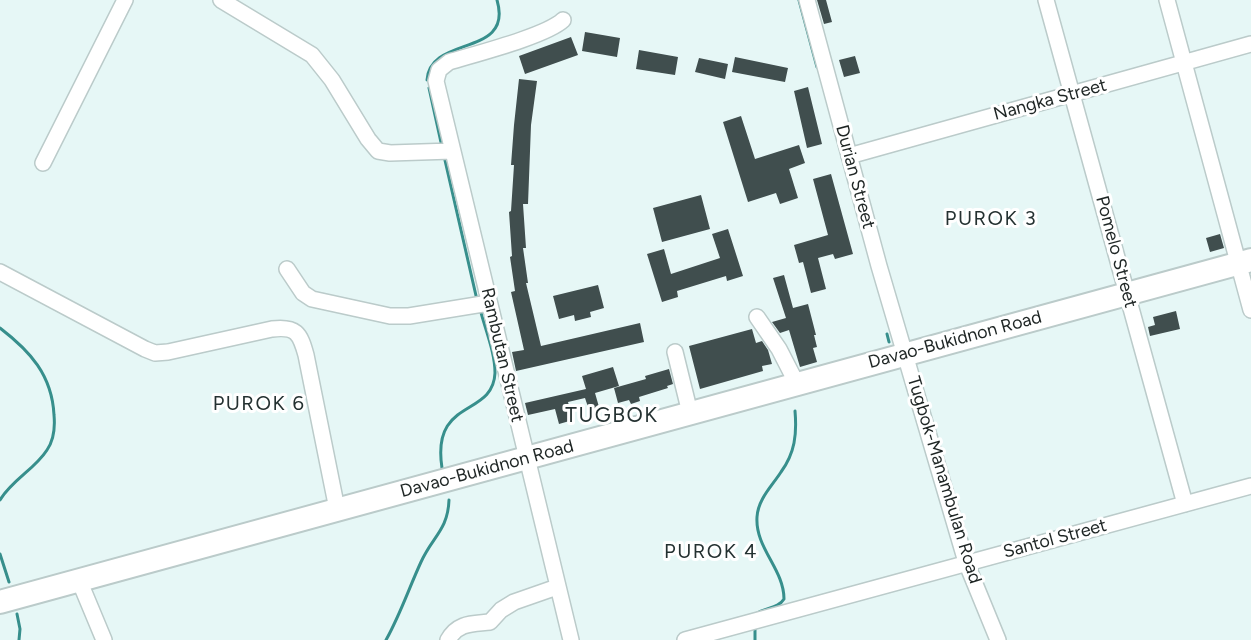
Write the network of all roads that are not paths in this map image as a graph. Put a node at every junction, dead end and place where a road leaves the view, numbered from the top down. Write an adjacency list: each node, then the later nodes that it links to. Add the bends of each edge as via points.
1 (126, 0): 12 (street)
2 (221, 0): 10 (street, via 312,55 378,151)
3 (807, 0): 11 (street, Durian Street)
4 (1046, 0): 9 (street, Pomelo Street)
5 (1167, 0): 8 (street)
6 (563, 20): 10 (street, Rambutan Street, via 449,62 439,70 437,88)
7 (1251, 44): 8 (street, Nangka Street)
8 (1185, 63): 9 (street, Nangka Street); 13 (street)
9 (1072, 94): 11 (street, Nangka Street); 16 (street, Pomelo Street)
10 (452, 151): 17 (street, Rambutan Street)
11 (849, 156): 21 (street, Durian Street)
12 (43, 163)
13 (1244, 262): 16 (highway, Davao-Bukidnon Road); 18 (street)
14 (287, 269): 17 (street, via 303,293 312,299 390,316)
15 (0, 272): 27 (street, via 155,353 290,329 299,336 306,355)
16 (1127, 294): 21 (highway, Davao-Bukidnon Road); 26 (street, Pomelo Street)
17 (489, 303): 24 (street, Rambutan Street)
18 (1251, 310)
19 (757, 317): 22 (street)
20 (675, 352): 23 (street)
21 (905, 354): 22 (highway, Davao-Bukidnon Road); 28 (street, Tugbok-Manambulan Road)
22 (797, 384): 23 (highway, Davao-Bukidnon Road)
23 (690, 413): 24 (highway, Davao-Bukidnon Road)
24 (526, 458): 27 (highway, Davao-Bukidnon Road); 30 (street, Rambutan Street)
25 (1251, 486): 26 (street, Santol Street)
26 (1185, 504): 28 (street, Santol Street)
27 (337, 509): 29 (highway, Davao-Bukidnon Road)
28 (966, 562): 35 (street, Santol Street); 36 (street, Tugbok-Manambulan Road)
29 (79, 580): 31 (highway, Davao-Bukidnon Road); 32 (street)
30 (557, 587): 33 (street, via 514,602 490,622 463,625); 34 (street, Rambutan Street)
31 (0, 602)
32 (104, 640)
33 (448, 640)
34 (571, 640)
35 (685, 640)
36 (998, 640)

